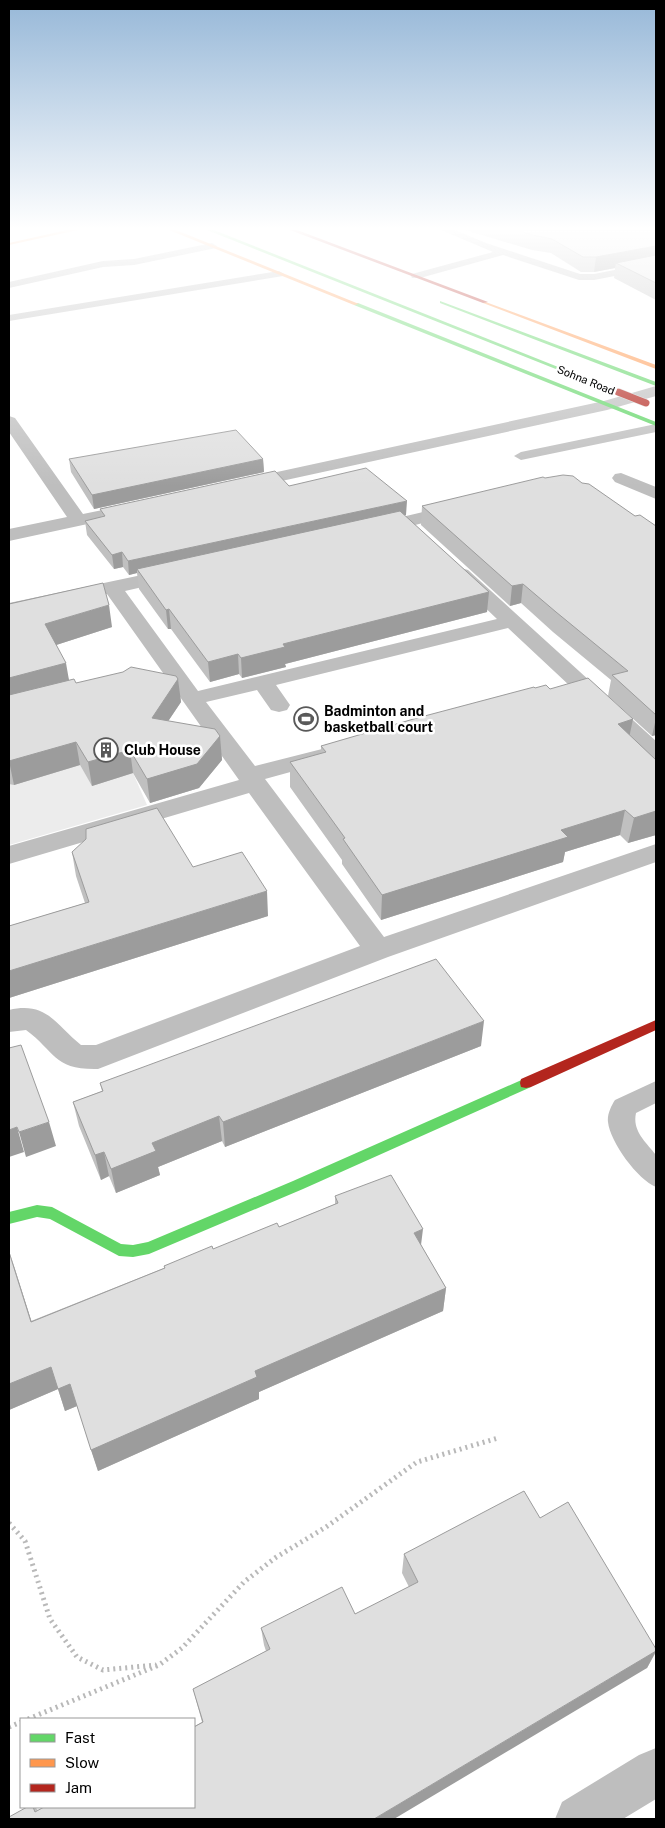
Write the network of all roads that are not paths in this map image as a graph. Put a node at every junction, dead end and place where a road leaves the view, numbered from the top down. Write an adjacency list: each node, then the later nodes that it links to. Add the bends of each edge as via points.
1 (26, 315): 6 (lane)
2 (390, 315): 9 (main road)
3 (413, 315): 9 (main road, Sohna Road)
4 (474, 315): 8 (main road, Sohna Road)
5 (520, 315): 7 (main road)
6 (9, 318)
7 (656, 367)
8 (655, 386): 9 (street)
9 (613, 399): 10 (main road, Sohna Road, bridge); 11 (main road); 15 (street)
10 (651, 405)
11 (656, 426): 13 (lane)
12 (11, 428): 19 (street)
13 (521, 456)
14 (621, 478): 16 (street)
15 (231, 488)
16 (656, 494)
17 (155, 504): 19 (street)
18 (478, 504): 20 (street, via 411,529)
19 (78, 521): 21 (street)
20 (355, 533)
21 (9, 536)
22 (448, 562): 26 (street)
23 (190, 571): 24 (street)
24 (113, 588): 25 (street); 30 (street, via 161,672)
25 (9, 610)
26 (514, 621): 27 (street); 28 (street)
27 (262, 682): 30 (street); 31 (street)
28 (585, 688): 29 (street); 33 (street)
29 (557, 695)
30 (192, 699): 34 (street)
31 (280, 705)
32 (346, 750): 34 (street)
33 (656, 754)
34 (253, 779): 36 (street); 37 (street)
35 (656, 853): 37 (street)
36 (9, 855)
37 (378, 950): 38 (street, via 98,1057 83,1058 71,1054 39,1022 26,1018)
38 (9, 1021)
39 (656, 1025): 42 (main road, via 149,1248 119,1250 52,1213 37,1211)
40 (656, 1092): 41 (lane, via 624,1107 621,1121 626,1138)
41 (656, 1175)
42 (9, 1218)
43 (656, 1772): 44 (street)
44 (579, 1819)

